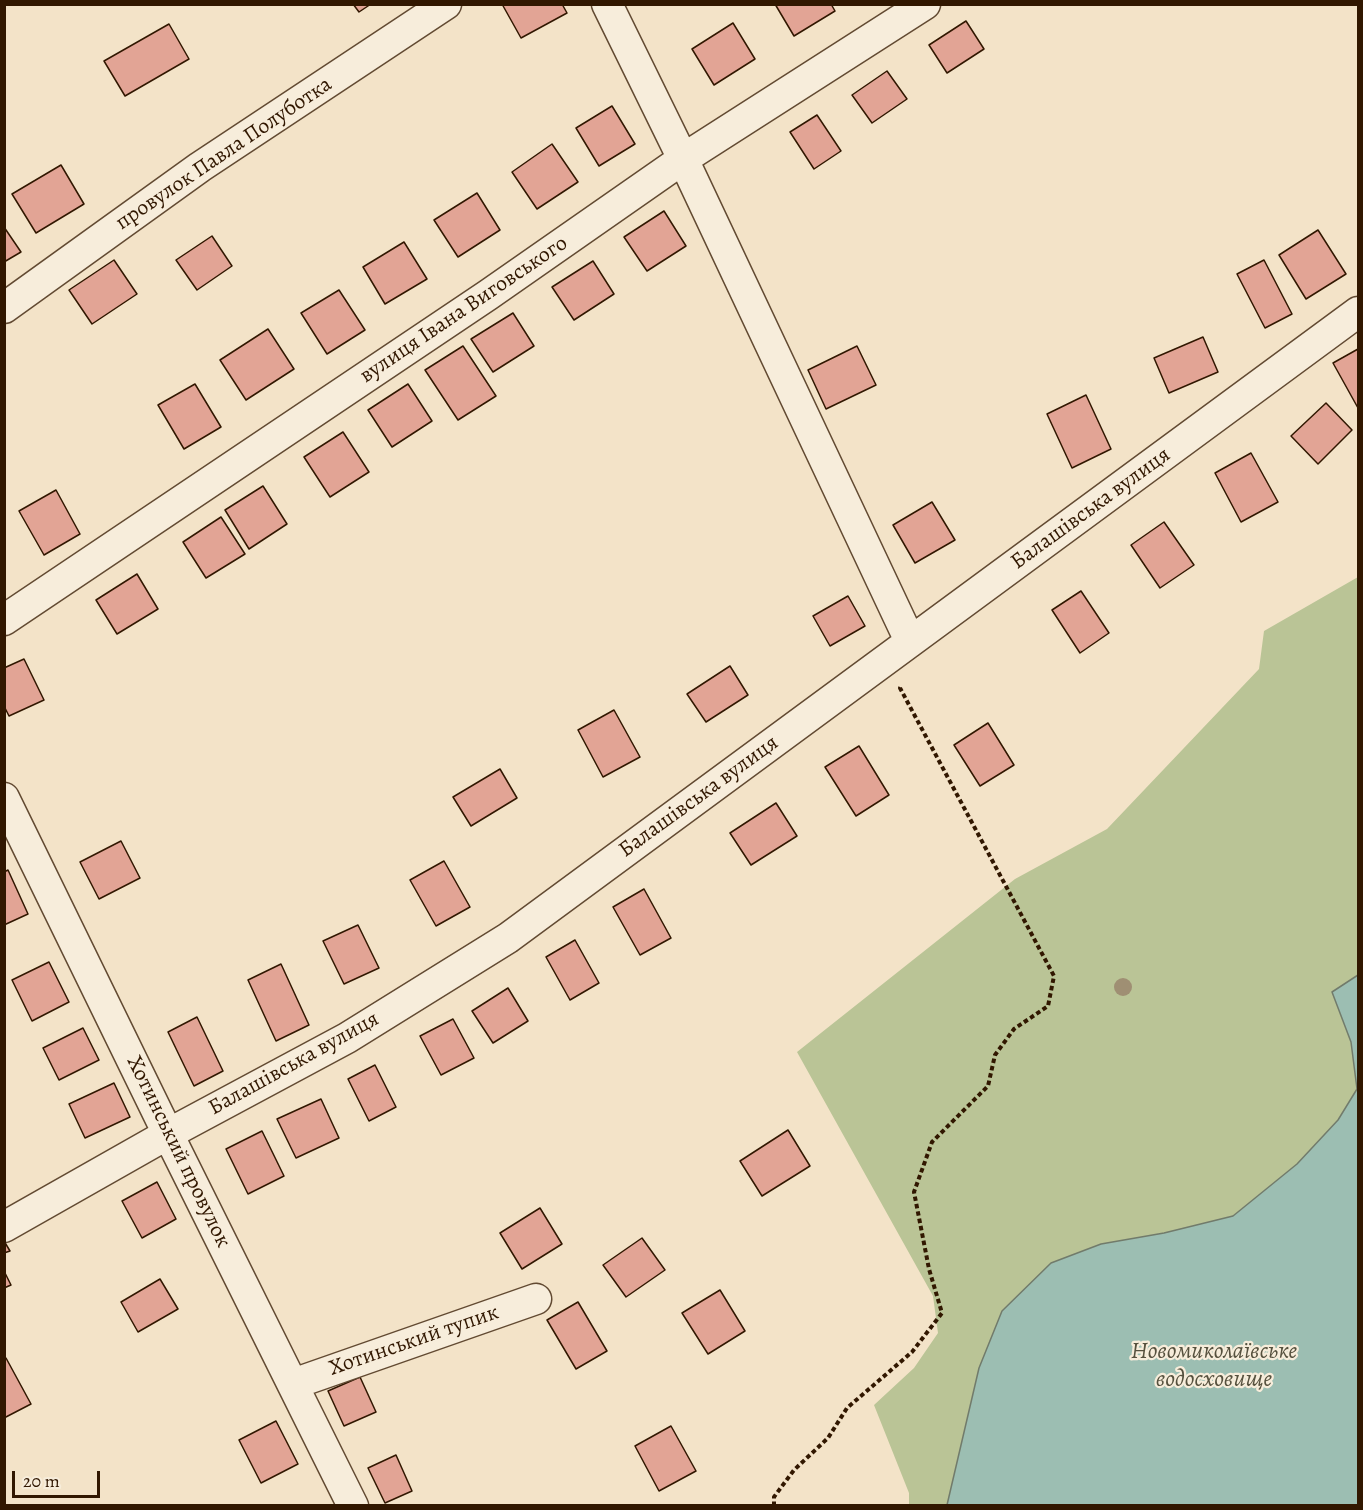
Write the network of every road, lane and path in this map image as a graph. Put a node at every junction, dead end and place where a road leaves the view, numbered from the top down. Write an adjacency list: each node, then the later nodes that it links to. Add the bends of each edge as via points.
1 (447, 4): 5 (street, провулок Павла Полуботка, via 200,167)
2 (607, 4): 4 (street)
3 (925, 4): 4 (street, вулиця Івана Виговського)
4 (683, 159): 7 (street, вулиця Івана Виговського, via 478,302); 8 (street)
5 (4, 308)
6 (1359, 312): 8 (street, Балашівська вулиця)
7 (4, 620)
8 (910, 641): 10 (street, Балашівська вулиця, via 507,938 347,1038); 15 (path, via 900,688 1054,976 1048,1006 1014,1029 995,1055 988,1086 932,1142 914,1192 942,1313 912,1352 847,1408 828,1438 794,1470 774,1497)
9 (4, 798): 10 (street, Хотинський провулок)
10 (168, 1134): 11 (street, Балашівська вулиця); 13 (street, Хотинський провулок)
11 (4, 1227)
12 (536, 1299): 13 (street, Хотинський тупик)
13 (292, 1384): 14 (street, Хотинський провулок)
14 (353, 1506)
15 (774, 1506)

